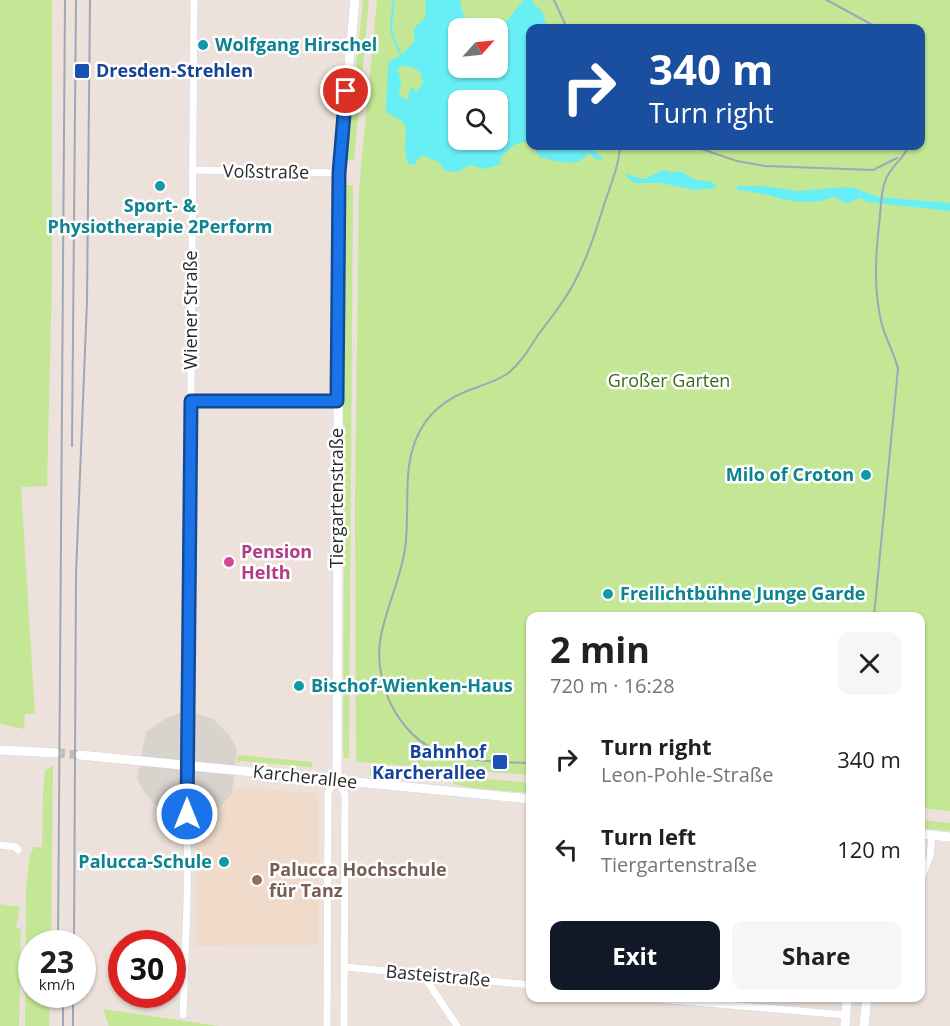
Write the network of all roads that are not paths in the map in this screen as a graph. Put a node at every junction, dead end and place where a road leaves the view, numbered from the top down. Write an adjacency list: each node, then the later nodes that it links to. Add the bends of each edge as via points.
1 (194, 0): 3 (street, Wiener Straße)
2 (355, 0): 4 (main road, Tiergartenstraße)
3 (192, 170): 4 (street, Voßstraße); 5 (street, Wiener Straße)
4 (339, 173): 6 (main road, Tiergartenstraße)
5 (191, 401): 6 (street); 10 (street, Wiener Straße)
6 (337, 401): 11 (main road, Tiergartenstraße)
7 (0, 750): 8 (main road)
8 (56, 753)
9 (80, 754): 10 (main road, Karcherallee)
10 (188, 765): 11 (main road, Karcherallee); 26 (street, Wiener Straße)
11 (337, 780): 12 (main road, Karcherallee); 19 (street, Tiergartenstraße, via 345,794); 27 (street, Tiergartenstraße, via 328,792)
12 (526, 799)
13 (925, 834): 14 (main road)
14 (932, 835): 15 (main road); 18 (street)
15 (950, 837)
16 (0, 845): 17 (street)
17 (18, 850)
18 (925, 869)
19 (345, 967): 20 (street, Basteistraße); 28 (street, Tiergartenstraße)
20 (423, 975): 21 (street, Basteistraße); 29 (street)
21 (526, 984)
22 (705, 1002): 25 (street)
23 (847, 1002): 25 (main road)
24 (867, 1002): 31 (main road)
25 (846, 1014): 30 (main road)
26 (183, 1015)
27 (327, 1026)
28 (344, 1026)
29 (457, 1026)
30 (845, 1026)
31 (864, 1026)

